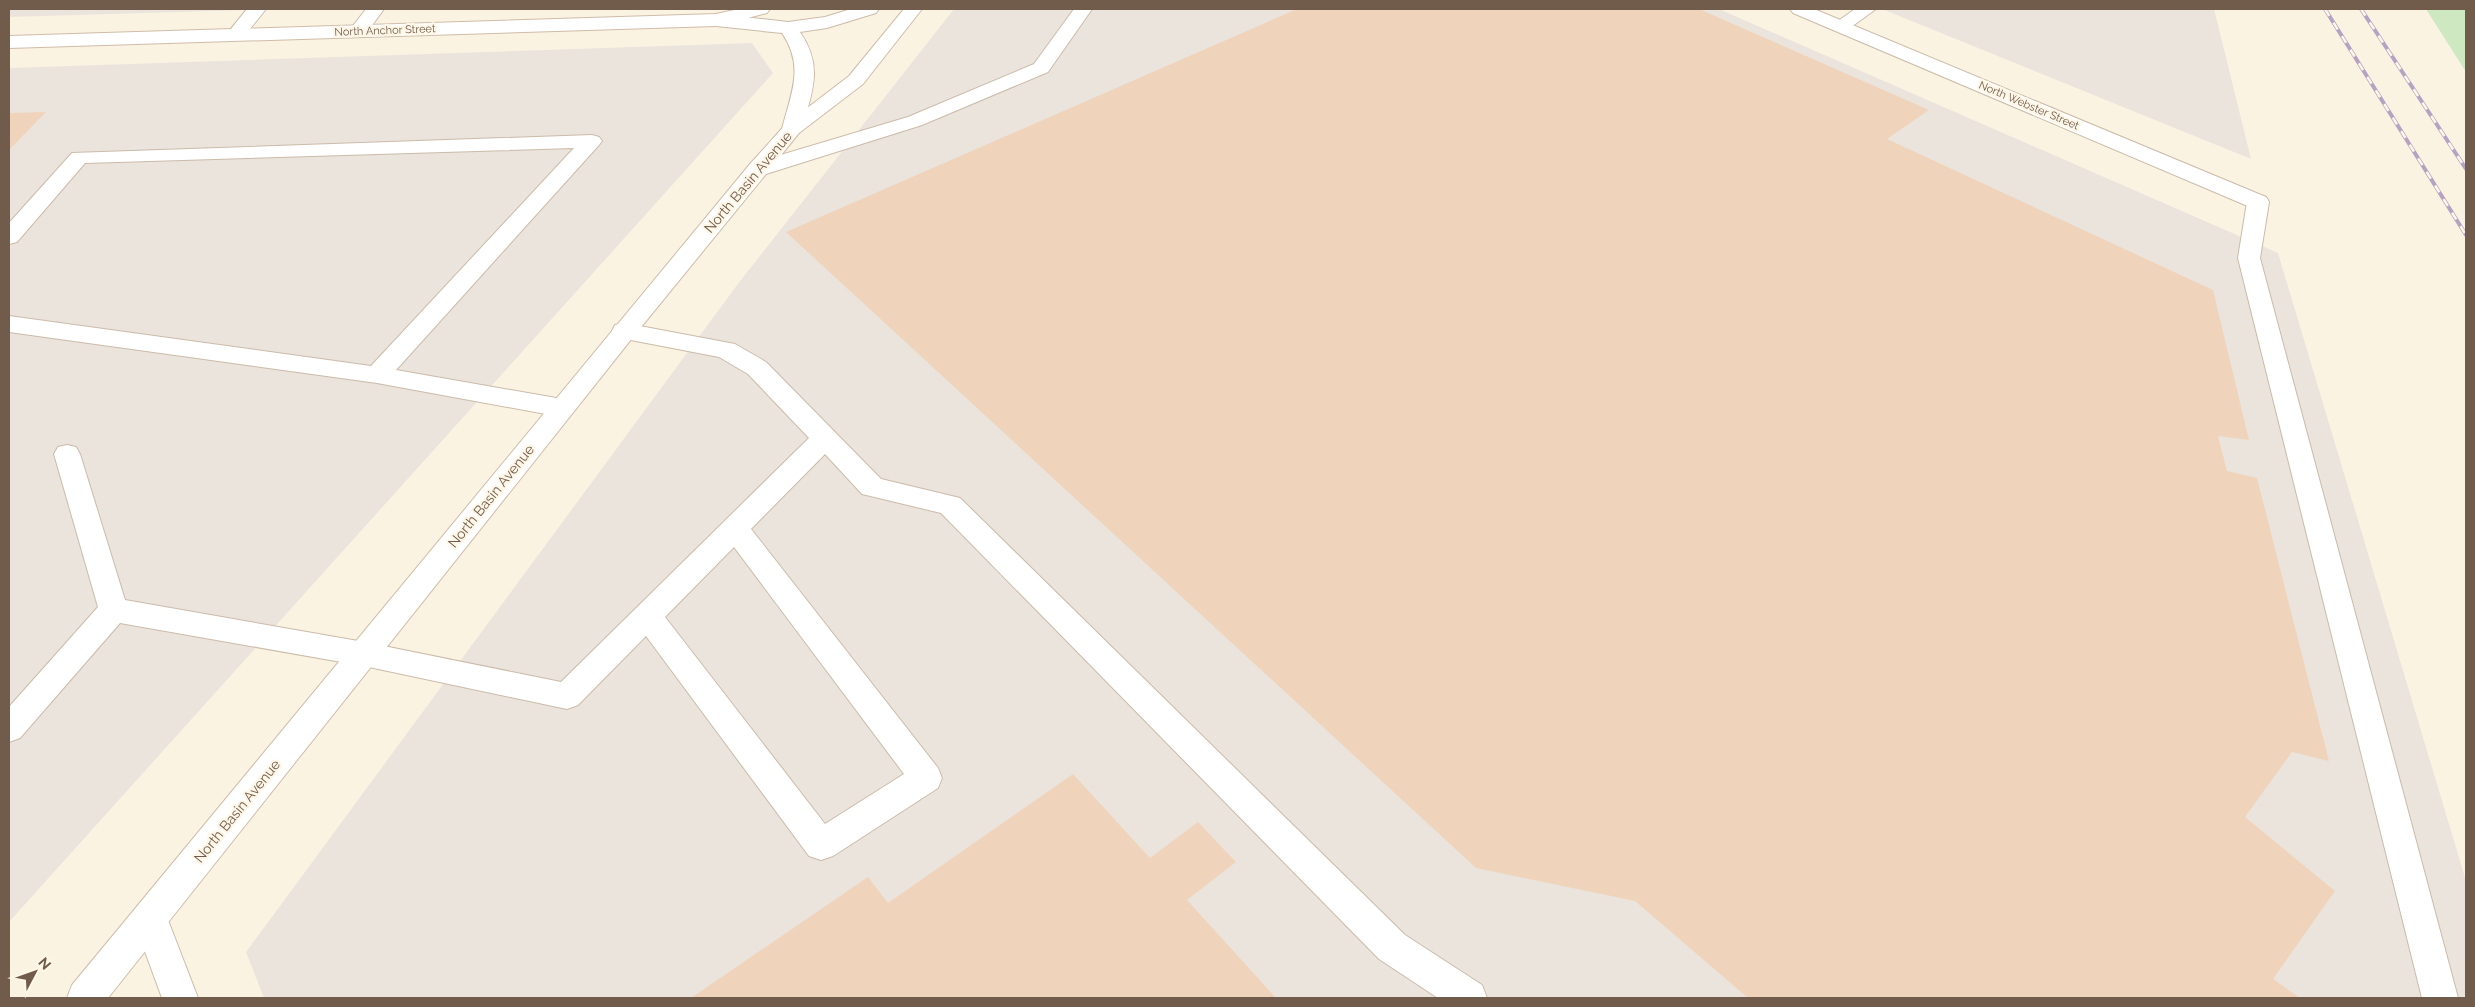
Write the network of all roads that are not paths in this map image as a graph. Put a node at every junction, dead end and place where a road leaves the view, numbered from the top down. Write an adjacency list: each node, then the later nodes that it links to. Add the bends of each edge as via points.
1 (257, 9): 13 (main road)
2 (375, 9): 12 (main road)
3 (761, 9): 9 (main road, North Anchor Street)
4 (870, 9): 11 (main road, via 826,22)
5 (913, 9): 15 (main road, North Basin Avenue, via 856,80)
6 (1083, 9): 16 (main road, via 1041,68 915,121)
7 (1799, 9): 10 (main road, North Webster Street)
8 (1867, 9): 10 (main road)
9 (716, 20): 11 (main road); 12 (main road, North Anchor Street)
10 (1840, 26): 33 (main road, North Webster Street, via 2258,202 2249,258)
11 (788, 28): 15 (main road, via 802,51 804,62 804,77)
12 (358, 31): 13 (main road, North Anchor Street)
13 (235, 35): 14 (main road, North Anchor Street)
14 (9, 42)
15 (792, 130): 16 (main road, North Basin Avenue)
16 (758, 169): 19 (main road, North Basin Avenue)
17 (9, 237): 20 (main road, via 79,157 592,141)
18 (9, 324): 20 (main road)
19 (624, 331): 21 (main road, North Basin Avenue); 22 (main road, via 726,350 757,368)
20 (378, 375): 21 (main road)
21 (562, 408): 27 (main road, North Basin Avenue)
22 (825, 438): 24 (main road); 32 (main road, via 872,488 950,504 1392,947)
23 (67, 454): 25 (main road)
24 (735, 528): 26 (main road); 26 (main road, via 926,778 821,845)
25 (113, 610): 27 (main road); 28 (main road)
26 (647, 615): 27 (main road, via 567,696)
27 (364, 654): 29 (main road, North Basin Avenue)
28 (9, 729)
29 (150, 919): 30 (main road, North Basin Avenue); 31 (main road)
30 (85, 998)
31 (180, 998)
32 (1469, 998)
33 (2440, 998)

